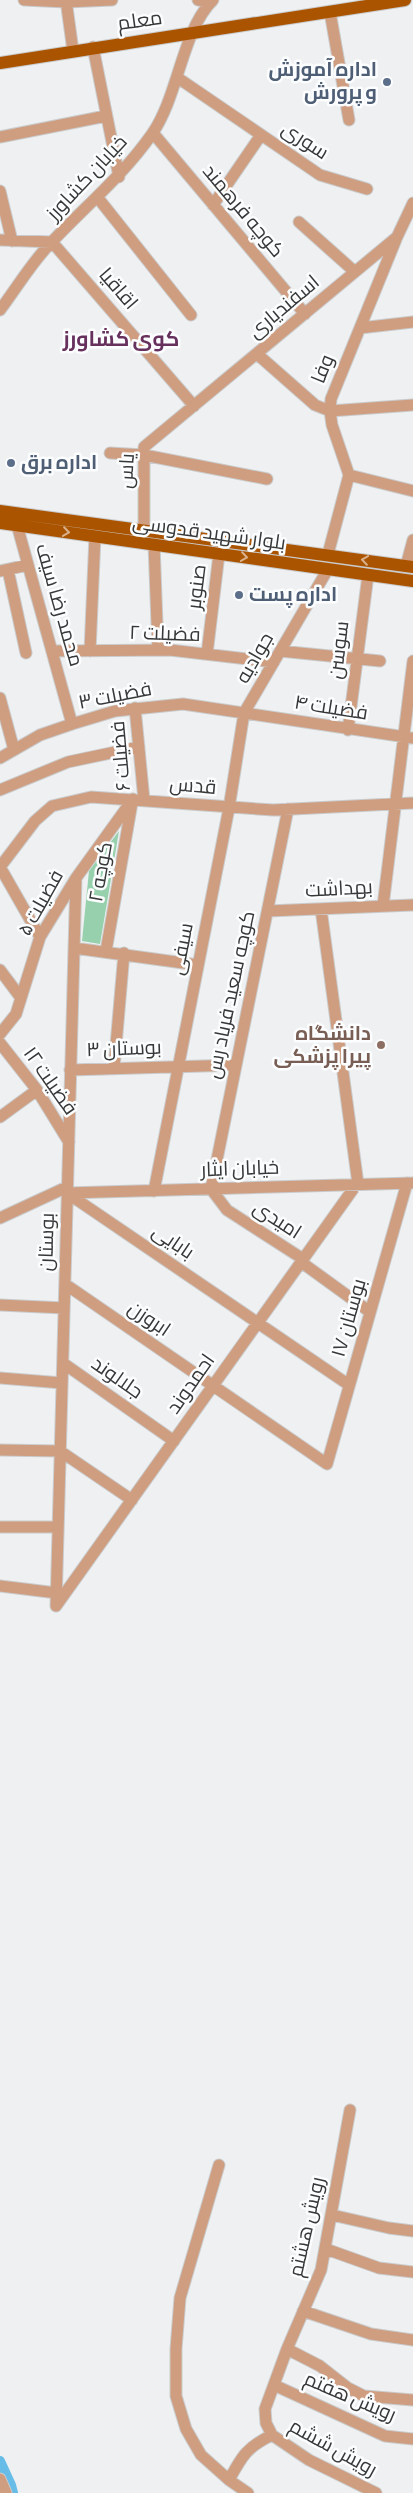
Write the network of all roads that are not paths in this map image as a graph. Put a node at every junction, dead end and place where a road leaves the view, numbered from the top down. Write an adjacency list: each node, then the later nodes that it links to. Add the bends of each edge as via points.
1 (24, 0): 5 (street)
2 (112, 0): 5 (street)
3 (198, 0): 6 (street)
4 (405, 0): 7 (main road, معلم)
5 (66, 1): 10 (street)
6 (212, 1): 8 (street, خیابان کشاورز, via 202,12)
7 (330, 12): 8 (main road, معلم); 14 (street)
8 (192, 33): 9 (main road, معلم); 12 (street, خیابان کشاورز)
9 (93, 47): 10 (main road, معلم); 13 (street)
10 (73, 51): 11 (main road, معلم)
11 (0, 63)
12 (178, 78): 15 (street, خیابان کشاورز); 16 (street, سوری)
13 (106, 116): 17 (street); 18 (street)
14 (349, 120)
15 (153, 133): 18 (street, خیابان کشاورز); 23 (street, کوچه فرهمند)
16 (261, 135): 19 (street, سوری, via 320,175); 23 (street)
17 (0, 137)
18 (119, 177): 21 (street, خیابان کشاورز)
19 (368, 189)
20 (0, 191): 27 (street)
21 (98, 198): 28 (street, خیابان کشاورز); 32 (street)
22 (413, 203): 25 (street, وفا)
23 (213, 205): 31 (street, کوچه فرهمند)
24 (299, 222): 29 (street)
25 (397, 237): 29 (street, اسفندیاری); 34 (street, وفا)
26 (0, 240): 27 (street)
27 (12, 241): 28 (street)
28 (52, 242): 30 (street, خیابان کشاورز); 37 (street, اقاقیا)
29 (355, 272): 31 (street, اسفندیاری)
30 (0, 310)
31 (304, 314): 35 (street, اسفندیاری)
32 (191, 315)
33 (413, 322): 34 (street)
34 (360, 328): 38 (street, وفا, via 331,399)
35 (257, 354): 37 (street, اسفندیاری); 38 (street, via 315,405)
36 (413, 405): 38 (street)
37 (194, 406): 40 (street, یاس, via 144,447)
38 (330, 411): 41 (street, وفا)
39 (110, 453): 40 (street)
40 (144, 455): 42 (street); 47 (street, یاس)
41 (349, 475): 43 (street); 52 (street)
42 (267, 479)
43 (413, 491)
44 (0, 511): 47 (main road, بلوار شهید قدوسی)
45 (0, 523): 46 (main road, بلوار شهید قدوسی)
46 (17, 525): 48 (main road, بلوار شهید قدوسی, one-way to 48); 53 (street, محمد رضا سیف)
47 (144, 530): 52 (main road, بلوار شهید قدوسی)
48 (95, 536): 50 (main road, بلوار شهید قدوسی); 61 (street)
49 (413, 540): 54 (street)
50 (154, 544): 51 (main road, بلوار شهید قدوسی); 59 (street)
51 (219, 554): 55 (main road, بلوار شهید قدوسی, one-way to 55); 64 (street, صنوبر)
52 (328, 554): 54 (main road, بلوار شهید قدوسی, one-way to 52)
53 (28, 566): 56 (street); 60 (street, محمد رضا سیف)
54 (410, 567)
55 (328, 569): 57 (main road, بلوار شهید قدوسی); 62 (street, جوادیه)
56 (4, 570): 63 (street)
57 (368, 575): 58 (main road, بلوار شهید قدوسی); 65 (street, سوسن)
58 (413, 581)
59 (158, 650): 61 (street, فضیلت ۲); 64 (street, فضیلت ۲)
60 (53, 651): 61 (street, فضیلت ۲); 72 (street, محمد رضا سیف)
61 (90, 651)
62 (280, 651): 65 (street); 67 (street, جوادیه)
63 (26, 654)
64 (207, 654): 67 (street, فضیلت ۲)
65 (357, 658): 66 (street); 73 (street, سوسن)
66 (380, 661)
67 (274, 662): 71 (street, جوادیه)
68 (413, 669): 74 (street)
69 (0, 698): 76 (street)
70 (135, 708): 71 (street, فضیلت ۳, via 184,704); 72 (street, فضیلت ۳); 75 (street, فضیلت ۶)
71 (244, 713): 73 (street, فضیلت ۴); 82 (street, سیفی)
72 (72, 724): 76 (street, فضیلت ۳)
73 (348, 730): 74 (street, فضیلت ۴)
74 (408, 738): 81 (street)
75 (139, 747): 78 (street, via 68,762); 79 (street, فضیلت ۶)
76 (14, 750): 77 (street, فضیلت ۳)
77 (0, 758)
78 (0, 790)
79 (138, 800): 82 (street, قدس); 84 (street, قدس, via 91,797 52,806 35,820); 85 (street, فضیلت ۵); 92 (street, کوچه ۲)
80 (413, 803): 81 (street, قدس)
81 (396, 804): 83 (street, قدس); 87 (street)
82 (229, 808): 83 (street, قدس); 94 (street, سیفی)
83 (288, 809): 89 (street, کوچه سعید فریاد رس)
84 (0, 867): 90 (street)
85 (76, 878): 90 (street, فضیلت ۵); 91 (street, بوستان)
86 (413, 905): 87 (street, بهداشت)
87 (383, 906): 88 (street, بهداشت)
88 (321, 909): 89 (street, بهداشت); 107 (street)
89 (268, 911): 99 (street, کوچه سعید فریاد رس)
90 (40, 937): 96 (street, فضیلت ۵)
91 (74, 948): 92 (street); 102 (street, بوستان)
92 (106, 951): 93 (street)
93 (124, 953): 94 (street); 101 (street)
94 (198, 965): 100 (street, سیفی)
95 (0, 970): 96 (street)
96 (21, 998): 97 (street, فضیلت ۵, via 16,1014)
97 (0, 1034)
98 (0, 1043): 103 (street, فضیلت ۱۲)
99 (236, 1065): 100 (street, بوستان ۳); 108 (street, کوچه سعید فریاد رس)
100 (178, 1066): 101 (street, بوستان ۳); 110 (street, سیفی)
101 (114, 1068): 102 (street, بوستان ۳)
102 (70, 1070): 105 (street, بوستان)
103 (37, 1090): 104 (street); 105 (street, فضیلت ۱۲)
104 (0, 1117)
105 (69, 1142): 109 (street, بوستان)
106 (410, 1183): 107 (street, خیابان ایثار); 116 (street, بوستان ۱۷)
107 (357, 1184): 108 (street, خیابان ایثار); 112 (street, احمدوند)
108 (211, 1189): 110 (street, خیابان ایثار); 112 (street, امیدی, via 227,1210)
109 (67, 1190): 110 (street, خیابان ایثار); 111 (street); 113 (street, بوستان); 117 (street, بابایی)
110 (154, 1191)
111 (0, 1218)
112 (302, 1260): 116 (street, امیدی); 117 (street, احمدوند)
113 (65, 1284): 115 (street, بوستان); 122 (street, ابروزن)
114 (0, 1305): 115 (street)
115 (64, 1308): 118 (street, بوستان)
116 (370, 1312): 121 (street, بوستان ۱۷)
117 (258, 1322): 121 (street, بابایی); 122 (street, احمدوند)
118 (63, 1363): 120 (street, بوستان); 123 (street, جلالوند)
119 (0, 1378): 120 (street)
120 (62, 1383): 125 (street, بوستان)
121 (350, 1385): 126 (street, بوستان ۱۷)
122 (213, 1386): 123 (street, احمدوند); 126 (street, ابروزن)
123 (174, 1441): 127 (street, احمدوند)
124 (0, 1450): 125 (street)
125 (60, 1452): 127 (street); 129 (street, بوستان)
126 (327, 1464)
127 (132, 1500): 132 (street, احمدوند)
128 (0, 1527): 129 (street)
129 (58, 1528): 131 (street, بوستان)
130 (0, 1586): 131 (street)
131 (56, 1593): 132 (street, بوستان)
132 (56, 1606)
133 (350, 2110): 135 (street, رویش هشتم)
134 (219, 2165): 147 (street, via 180,2298 176,2396 186,2429 202,2456)
135 (332, 2215): 136 (street); 137 (street, رویش هشتم)
136 (413, 2230)
137 (326, 2249): 138 (street, via 379,2268); 139 (street, رویش هشتم, via 321,2270)
138 (413, 2272)
139 (303, 2311): 140 (street, via 371,2334); 141 (street, رویش هشتم)
140 (413, 2340)
141 (287, 2349): 142 (street, رویش هشتم); 143 (street, via 320,2366 364,2396)
142 (274, 2385): 144 (street, رویش هشتم, via 265,2409 266,2423); 145 (street, رویش هفتم, via 385,2436)
143 (413, 2400)
144 (272, 2435): 147 (street, via 254,2443 242,2455); 150 (street, رویش ششم, via 309,2460)
145 (413, 2439)
146 (0, 2479): 148 (street)
147 (229, 2480): 149 (street)
148 (6, 2493)
149 (248, 2493)
150 (376, 2493)

